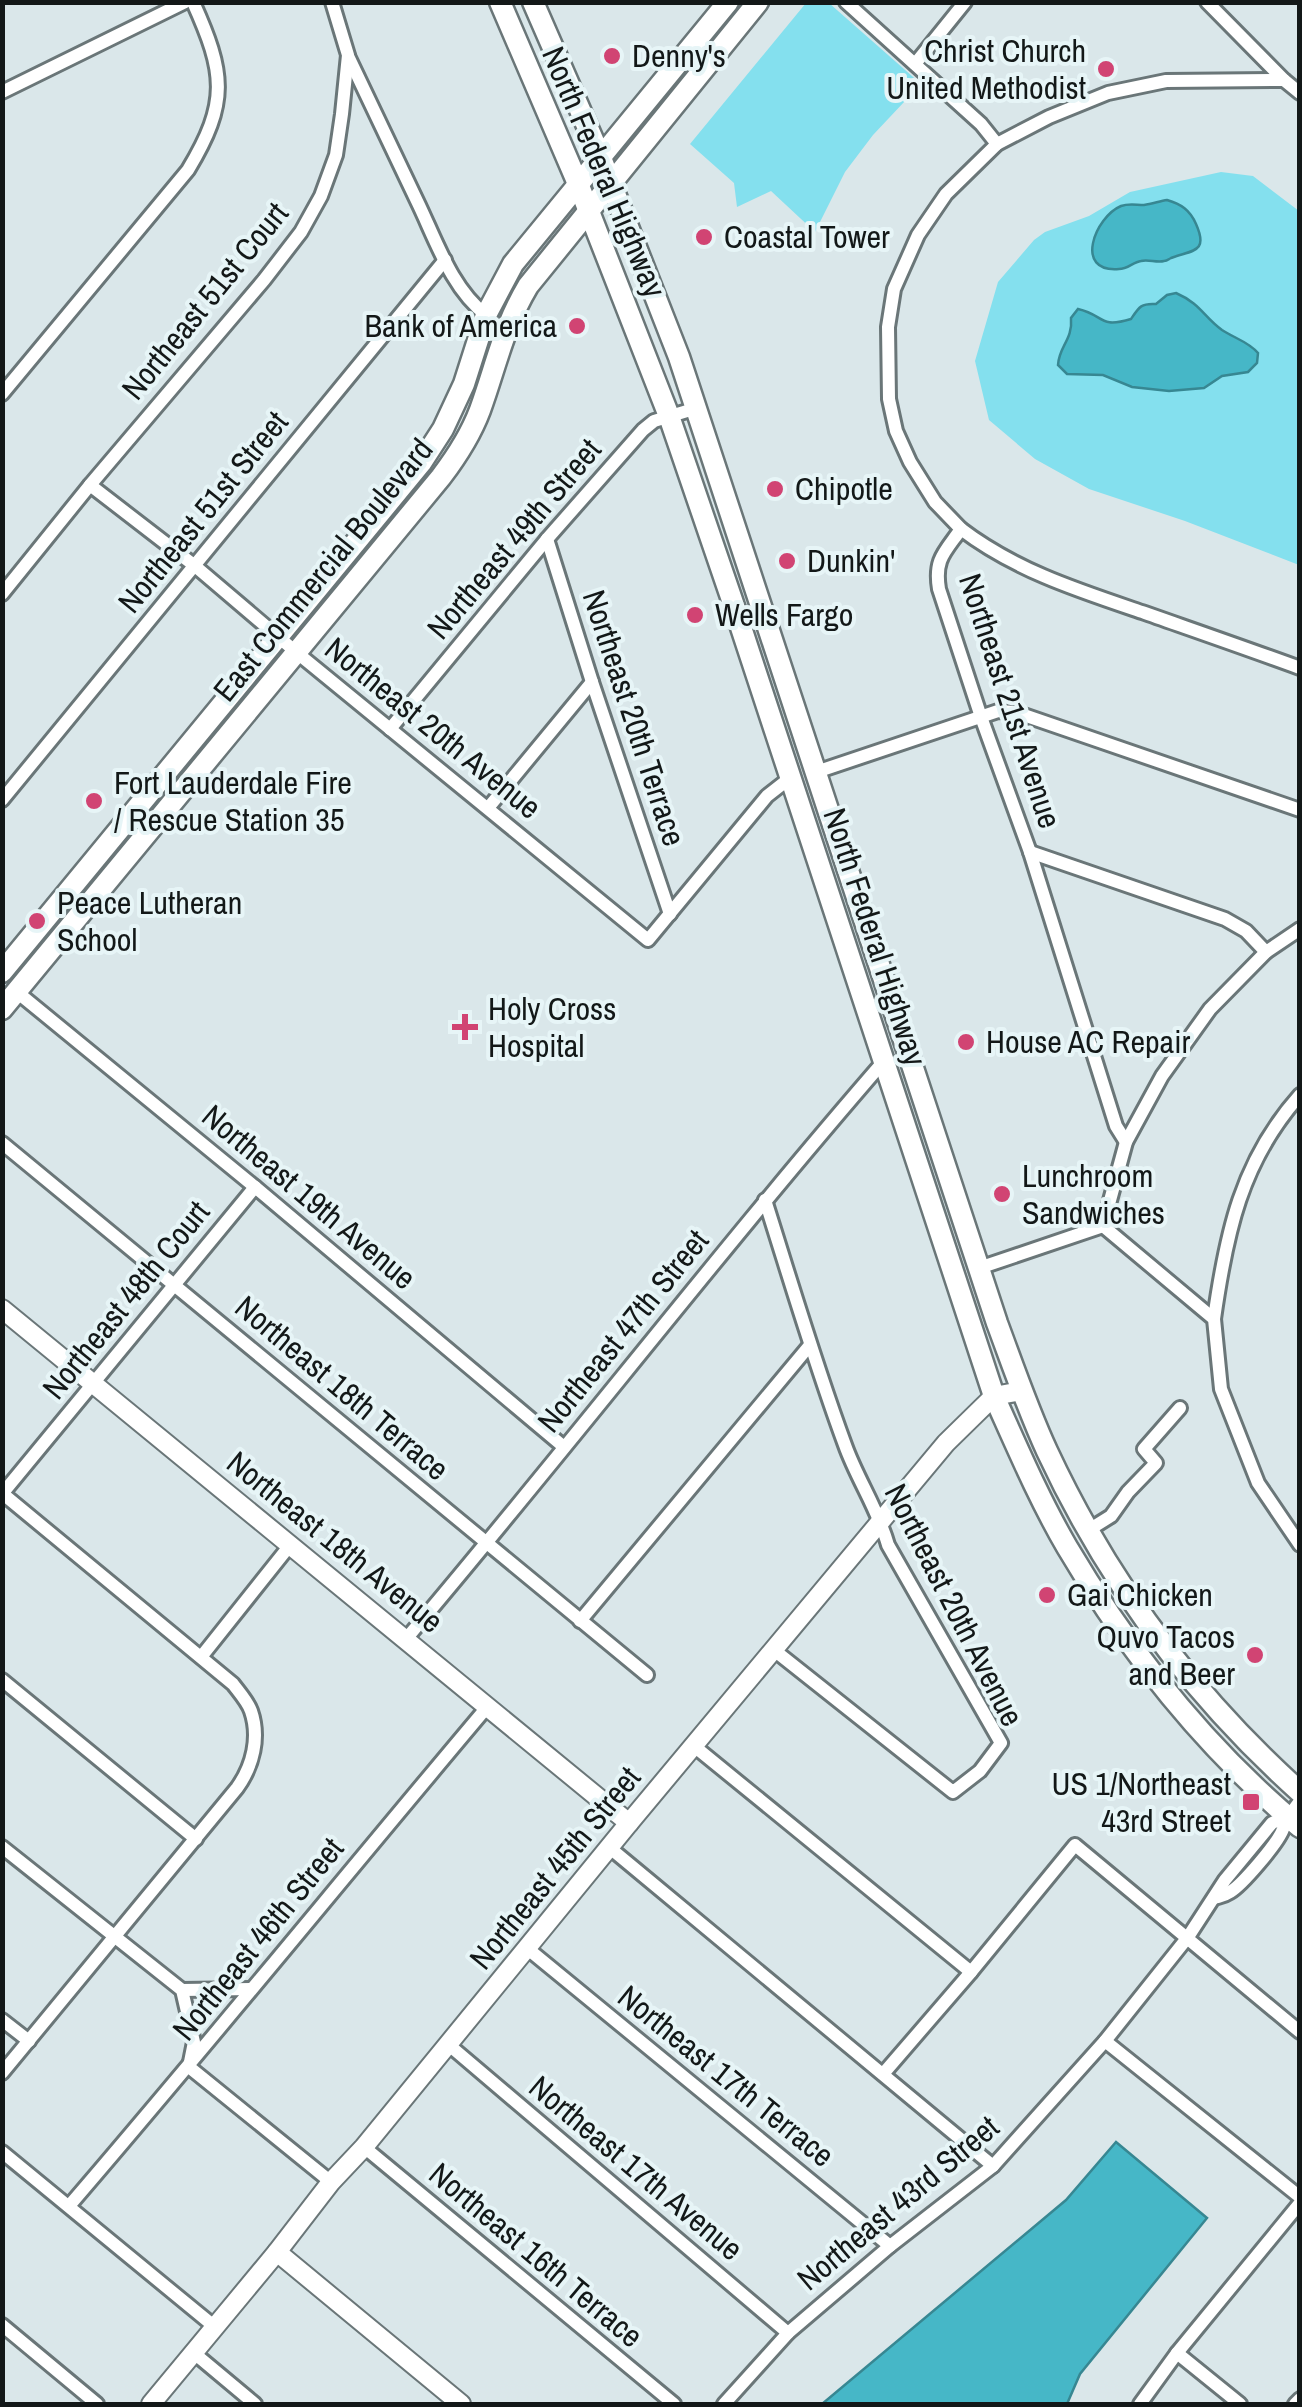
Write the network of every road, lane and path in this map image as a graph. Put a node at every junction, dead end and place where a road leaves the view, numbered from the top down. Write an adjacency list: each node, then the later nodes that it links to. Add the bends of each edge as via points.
1 (184, 2): 14 (street)
2 (193, 2): 27 (street, via 218,69 216,115 207,140)
3 (332, 2): 11 (street, Northeast 51st Court)
4 (500, 2): 21 (main road, North Federal Highway)
5 (533, 2): 16 (main road, North Federal Highway)
6 (728, 2): 17 (main road, East Commercial Boulevard)
7 (758, 2): 20 (main road, East Commercial Boulevard)
8 (846, 2): 12 (street)
9 (965, 2): 12 (street)
10 (1207, 2): 13 (street)
11 (348, 55): 25 (street); 30 (street, Northeast 51st Court, via 336,155 301,232)
12 (914, 64): 18 (street)
13 (1284, 80): 15 (street); 18 (street, Northeast 21st Avenue, via 1166,81 1108,93)
14 (2, 92)
15 (1300, 92)
16 (582, 116): 17 (main road); 19 (main road, North Federal Highway)
17 (627, 125): 19 (main road, East Commercial Boulevard)
18 (998, 144): 31 (street, Northeast 21st Avenue, via 946,194 918,235 894,290 888,328 896,431 935,502)
19 (601, 158): 20 (main road, North Federal Highway); 21 (main road, East Commercial Boulevard)
20 (611, 184): 22 (main road, East Commercial Boulevard); 28 (main road, North Federal Highway)
21 (579, 186): 22 (main road, North Federal Highway); 26 (main road, East Commercial Boulevard, via 513,264)
22 (589, 210): 23 (main road, East Commercial Boulevard); 24 (main road, North Federal Highway)
23 (558, 248): 24 (main road, via 582,244); 38 (main road, East Commercial Boulevard, via 516,306 456,457)
24 (608, 259): 29 (main road, North Federal Highway)
25 (446, 260): 26 (street, via 464,294); 33 (street, Northeast 51st Street)
26 (486, 315): 37 (main road, East Commercial Boulevard, via 464,384 422,462)
27 (2, 394)
28 (696, 408): 29 (street, Northeast 49th Street); 36 (main road, North Federal Highway)
29 (669, 416): 32 (street, Northeast 49th Street, via 643,430); 35 (main road, North Federal Highway)
30 (90, 485): 33 (street, Northeast 20th Avenue); 34 (street, Northeast 51st Court)
31 (961, 529): 39 (street, via 1021,567); 41 (street, Northeast 21st Avenue, via 936,572)
32 (548, 539): 40 (street, Northeast 20th Terrace); 42 (street, Northeast 49th Street)
33 (194, 566): 37 (street, Northeast 20th Avenue); 46 (street, Northeast 51st Street)
34 (2, 594)
35 (732, 600): 36 (main road); 43 (main road, North Federal Highway)
36 (766, 620): 44 (main road, North Federal Highway)
37 (278, 638): 38 (street, Northeast 20th Avenue); 50 (main road, East Commercial Boulevard)
38 (296, 652): 42 (street, Northeast 20th Avenue); 52 (main road, East Commercial Boulevard)
39 (1300, 668)
40 (592, 682): 47 (street); 53 (street, Northeast 20th Terrace)
41 (981, 717): 44 (street); 48 (street, via 1016,712); 51 (street, Northeast 21st Avenue)
42 (390, 729): 47 (street, Northeast 20th Avenue)
43 (775, 729): 44 (main road); 45 (main road, North Federal Highway)
44 (816, 772): 49 (main road, North Federal Highway)
45 (790, 778): 49 (main road); 53 (street, via 766,796); 59 (main road, North Federal Highway)
46 (2, 800)
47 (488, 808): 53 (street, Northeast 20th Avenue, via 648,940)
48 (1300, 810)
49 (831, 818): 67 (main road, North Federal Highway)
50 (110, 842): 52 (main road, via 100,870); 56 (main road, East Commercial Boulevard)
51 (1030, 852): 55 (street, via 1225,919); 61 (street, Northeast 21st Avenue)
52 (102, 889): 57 (main road, East Commercial Boulevard)
53 (670, 914)
54 (1300, 930): 55 (street)
55 (1266, 952): 61 (street, via 1210,1010 1162,1076)
56 (2, 972)
57 (17, 992): 58 (main road, East Commercial Boulevard); 63 (street, Northeast 19th Avenue)
58 (2, 1010)
59 (884, 1061): 64 (street, Northeast 47th Street); 66 (main road, North Federal Highway)
60 (1300, 1095): 70 (street, via 1261,1147 1244,1185 1223,1255)
61 (1126, 1142): 65 (street)
62 (2, 1143): 68 (street, Northeast 18th Terrace)
63 (255, 1188): 68 (street, Northeast 48th Court); 76 (street, Northeast 19th Avenue)
64 (765, 1200): 71 (street, Northeast 20th Avenue); 76 (street, Northeast 47th Street)
65 (1103, 1226): 67 (street); 70 (street)
66 (944, 1245): 67 (main road); 74 (main road, North Federal Highway)
67 (980, 1268): 73 (main road, North Federal Highway)
68 (174, 1285): 72 (street, Northeast 48th Court); 80 (street, Northeast 18th Terrace)
69 (2, 1309): 72 (street, Northeast 18th Avenue)
70 (1214, 1319): 82 (street, via 1221,1389 1258,1483)
71 (810, 1344): 78 (street, Northeast 20th Avenue, via 853,1467); 84 (street)
72 (94, 1383): 77 (street, Northeast 48th Court); 81 (street, Northeast 18th Avenue)
73 (1022, 1391): 74 (street); 79 (main road, North Federal Highway)
74 (994, 1396): 78 (street, Northeast 45th Street); 85 (main road, North Federal Highway, via 1065,1544)
75 (1180, 1408): 79 (street, via 1144,1449 1156,1463 1110,1516)
76 (564, 1447): 80 (street, Northeast 47th Street)
77 (3, 1494): 88 (street)
78 (881, 1520): 87 (street, Northeast 45th Street); 87 (street, Northeast 20th Avenue, via 888,1545 1000,1743 980,1771 952,1792)
79 (1087, 1530): 83 (main road, North Federal Highway)
80 (487, 1543): 84 (street, Northeast 18th Terrace); 86 (street, Northeast 47th Street)
81 (291, 1544): 86 (street, Northeast 18th Avenue); 88 (street)
82 (1300, 1544)
83 (1142, 1616): 85 (street); 93 (main road, North Federal Highway, via 1211,1704)
84 (580, 1622): 89 (street, Northeast 18th Terrace)
85 (1122, 1632): 94 (main road, North Federal Highway, via 1194,1724)
86 (406, 1639): 91 (street, Northeast 18th Avenue)
87 (774, 1650): 92 (street, Northeast 45th Street)
88 (202, 1656): 96 (street, via 233,1684 256,1734 247,1774)
89 (647, 1675)
90 (2, 1680): 96 (street)
91 (488, 1706): 95 (street, Northeast 18th Avenue); 103 (street, Northeast 46th Street)
92 (694, 1746): 95 (street, Northeast 45th Street); 102 (street)
93 (1300, 1792)
94 (1295, 1815): 100 (street, Northeast 43rd Street, via 1272,1823)
95 (630, 1823): 98 (street, Northeast 45th Street)
96 (196, 1839): 99 (street)
97 (2, 1847): 99 (street)
98 (610, 1848): 101 (street, Northeast 45th Street); 112 (street)
99 (115, 1937): 104 (street); 107 (street)
100 (1188, 1937): 102 (street, via 1075,1844); 106 (street); 108 (street, Northeast 43rd Street)
101 (528, 1949): 109 (street, Northeast 45th Street); 119 (street, Northeast 17th Terrace)
102 (971, 1972): 112 (street)
103 (251, 1988): 104 (street); 110 (street, Northeast 46th Street)
104 (182, 1990): 110 (street, via 194,2042)
105 (2, 2020): 107 (street)
106 (1300, 2032)
107 (29, 2041): 111 (street)
108 (1105, 2041): 115 (street, Northeast 43rd Street); 117 (street)
109 (449, 2045): 113 (street, Northeast 45th Street); 123 (street, Northeast 17th Avenue)
110 (189, 2066): 116 (street); 118 (street, Northeast 46th Street)
111 (2, 2073)
112 (883, 2074): 115 (street)
113 (364, 2147): 116 (street, Northeast 45th Street); 131 (street, Northeast 16th Terrace)
114 (2, 2152): 118 (street)
115 (993, 2166): 119 (street, Northeast 43rd Street)
116 (331, 2182): 120 (street, Northeast 45th Street)
117 (1300, 2200): 125 (street)
118 (70, 2206): 122 (street)
119 (890, 2246): 123 (street, Northeast 43rd Street)
120 (276, 2252): 122 (street, Northeast 45th Street); 130 (street)
121 (2, 2325): 127 (street)
122 (215, 2327): 124 (street, Northeast 45th Street)
123 (788, 2333): 132 (street, Northeast 43rd Street)
124 (194, 2353): 128 (street, Northeast 45th Street); 129 (street)
125 (1178, 2353): 133 (street); 134 (street)
126 (1300, 2398): 135 (street)
127 (96, 2404)
128 (151, 2404)
129 (254, 2404)
130 (462, 2404)
131 (674, 2404)
132 (724, 2404)
133 (1140, 2404)
134 (1240, 2404)
135 (1294, 2404)

